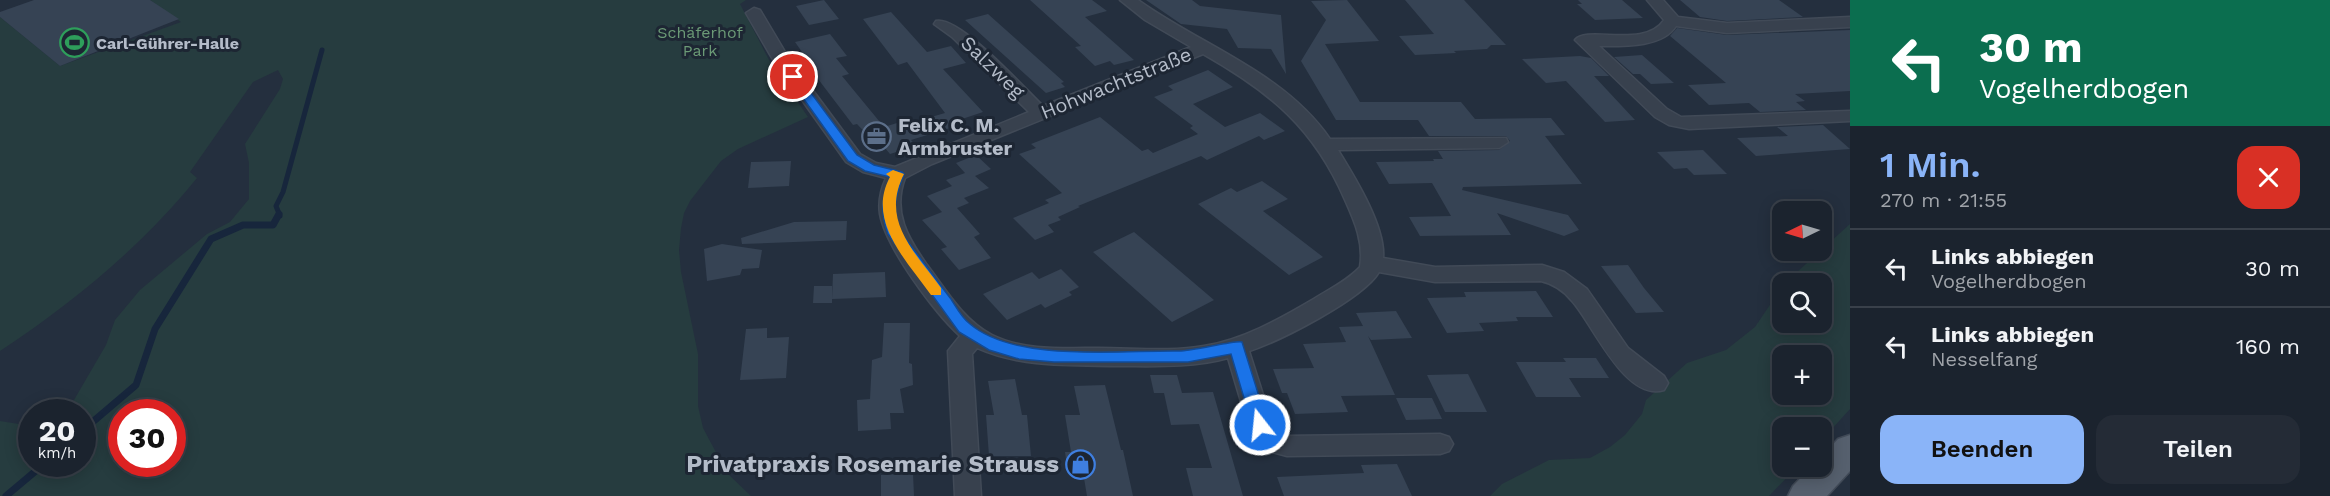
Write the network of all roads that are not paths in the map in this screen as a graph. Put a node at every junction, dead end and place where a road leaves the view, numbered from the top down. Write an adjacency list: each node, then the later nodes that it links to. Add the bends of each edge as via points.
1 (1128, 0): 7 (street)
2 (1655, 0): 4 (street)
3 (754, 13): 12 (street, via 780,58 853,158 870,168)
4 (1672, 21): 5 (street, via 1727,28); 9 (street, via 1665,31 1640,38 1583,40 1675,121 1689,124)
5 (1850, 22)
6 (942, 24): 8 (street, Salzweg, via 958,34)
7 (1203, 48): 8 (street, Hohwachtstraße); 11 (street, via 1268,86 1288,102)
8 (1040, 113): 12 (street, Hohwachtstraße)
9 (1850, 116)
10 (1499, 142): 11 (street)
11 (1326, 145): 13 (street, via 1369,232)
12 (897, 174): 14 (street, via 888,198 888,216 895,234 952,313)
13 (1373, 262): 15 (street, via 1364,276 1325,303); 16 (street, via 1393,270 1418,273 1555,275 1582,295 1621,354)
14 (975, 336): 15 (street, via 1019,353 1054,356 1188,356); 19 (street, via 960,351)
15 (1236, 346): 17 (street, via 1260,425 1270,442 1287,446)
16 (1656, 383)
17 (1440, 444)
18 (1850, 449): 20 (main road)
19 (968, 496)
20 (1805, 496)

